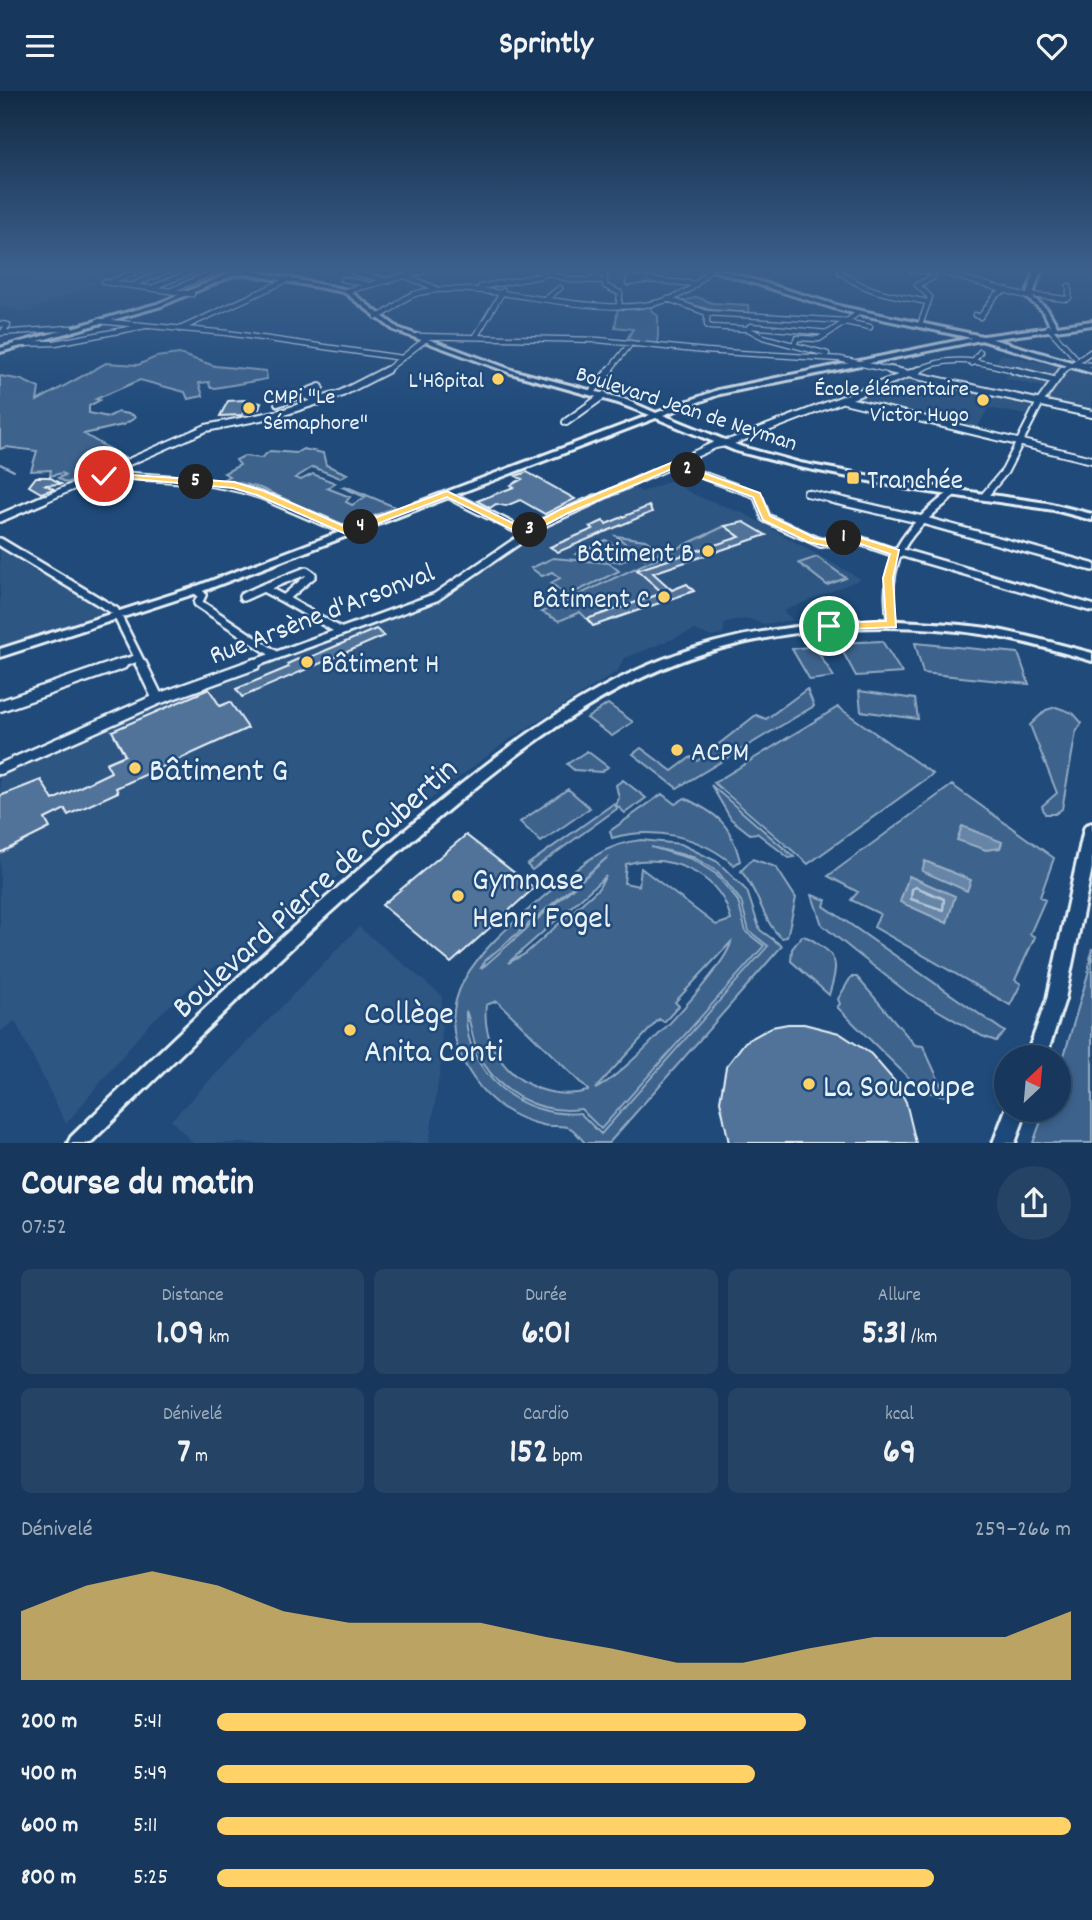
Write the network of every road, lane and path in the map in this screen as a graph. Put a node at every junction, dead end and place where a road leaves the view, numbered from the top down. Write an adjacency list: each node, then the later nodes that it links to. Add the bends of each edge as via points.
1 (105, 319): 12 (street, Boulevard Jean de Neyman)
2 (202, 319): 22 (street)
3 (380, 319): 27 (street, Boulevard Jean de Neyman)
4 (486, 319): 26 (street)
5 (707, 319): 23 (street, via 710,327)
6 (759, 319): 18 (street)
7 (804, 319): 13 (street)
8 (850, 319): 13 (street)
9 (889, 319): 17 (main road)
10 (922, 319): 17 (street)
11 (1048, 319): 19 (street)
12 (98, 321): 16 (street); 21 (street, Boulevard Jean de Neyman)
13 (846, 322): 20 (street); 25 (street)
14 (1092, 323): 19 (street)
15 (0, 324): 24 (street, via 8,325)
16 (146, 325): 22 (street); 31 (street, via 55,343)
17 (920, 325): 28 (main road)
18 (760, 326): 23 (street); 25 (street)
19 (1051, 326): 28 (street); 38 (street)
20 (870, 327)
21 (70, 328): 24 (street); 31 (street, Boulevard Jean de Neyman)
22 (180, 329): 36 (street)
23 (748, 329): 32 (street)
24 (1, 333)
25 (826, 334): 32 (street, via 819,339 797,338)
26 (476, 336): 27 (street); 30 (street)
27 (417, 337): 29 (street, Boulevard Jean de Neyman)
28 (982, 338): 38 (main road); 39 (street)
29 (426, 339): 36 (street); 46 (street, Boulevard Jean de Neyman, via 513,372)
30 (631, 343): 37 (street); 46 (street)
31 (18, 344): 33 (street, Boulevard Jean de Neyman)
32 (794, 345): 37 (street)
33 (0, 351)
34 (1092, 351): 38 (street)
35 (980, 352): 40 (street)
36 (402, 358): 50 (street, via 389,369)
37 (832, 358): 39 (street)
38 (1072, 361): 41 (street); 42 (main road); 44 (street)
39 (857, 362): 43 (street); 53 (street, via 750,383)
40 (972, 363): 43 (street, Rue Arsène d'Arsonval, via 944,361); 44 (street, Rue Arsène d'Arsonval)
41 (1092, 365)
42 (1092, 371)
43 (910, 374): 49 (street, Rue Arsène d'Arsonval); 52 (street)
44 (1053, 380): 52 (street)
45 (320, 387): 47 (street)
46 (592, 392): 48 (street, Boulevard Jean de Neyman)
47 (302, 394): 50 (street); 51 (street)
48 (604, 395): 53 (street, Boulevard Jean de Neyman); 55 (street)
49 (844, 400): 56 (street); 57 (street, Rue Arsène d'Arsonval)
50 (320, 402): 60 (street, via 206,428)
51 (278, 403)
52 (1040, 403): 54 (street); 56 (street)
53 (654, 414): 57 (street, Boulevard Jean de Neyman); 64 (street)
54 (1092, 414)
55 (566, 422)
56 (1019, 442): 58 (street); 65 (street, via 1003,474 986,488)
57 (722, 444): 59 (street, Rue Arsène d'Arsonval); 61 (street, Boulevard Jean de Neyman)
58 (1092, 460)
59 (673, 465): 70 (street, Rue Arsène d'Arsonval, via 564,511); 72 (street, via 757,495 766,518 812,540 826,543 852,538)
60 (102, 474): 67 (street); 69 (street, via 248,489)
61 (885, 481): 63 (street, Boulevard Jean de Neyman); 65 (street, Boulevard Jean de Neyman)
62 (807, 493): 68 (street)
63 (953, 493): 65 (street, Boulevard Jean de Neyman); 68 (street)
64 (447, 494): 69 (street); 70 (street)
65 (984, 496): 66 (street)
66 (1092, 517)
67 (1, 518)
68 (922, 520): 72 (street, via 906,534); 73 (street)
69 (348, 532): 75 (street)
70 (525, 533): 81 (street, Rue Arsène d'Arsonval, via 447,591)
71 (0, 542): 79 (street)
72 (896, 552): 78 (street); 80 (street, via 888,578)
73 (1092, 567)
74 (263, 588): 76 (street); 77 (street); 77 (street, via 306,571 312,575)
75 (196, 590): 79 (street); 83 (street, via 202,595 198,603)
76 (243, 597)
77 (284, 599): 81 (street)
78 (1092, 608)
79 (118, 615): 82 (street); 84 (street)
80 (892, 624): 85 (street, Boulevard Pierre de Coubertin, via 997,635); 92 (street, Boulevard Pierre de Coubertin, via 789,629 704,649 631,677 561,720 468,786 365,871)
81 (340, 631): 83 (street, Rue Arsène d'Arsonval)
82 (0, 653)
83 (276, 655): 86 (street, Rue Arsène d'Arsonval)
84 (138, 657): 86 (street); 87 (street)
85 (1092, 657)
86 (158, 699): 88 (street, Rue Arsène d'Arsonval)
87 (0, 706)
88 (0, 769)
89 (1092, 829): 90 (main road, via 1056,999)
90 (1041, 1045)
91 (1012, 1122): 93 (main road)
92 (77, 1143)
93 (1004, 1143)

